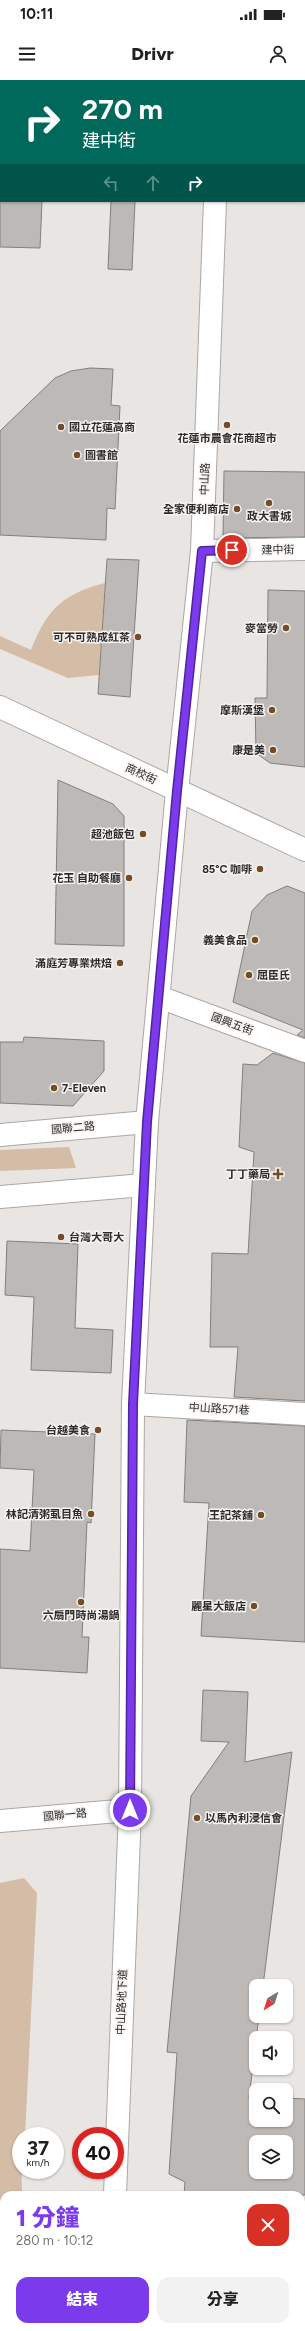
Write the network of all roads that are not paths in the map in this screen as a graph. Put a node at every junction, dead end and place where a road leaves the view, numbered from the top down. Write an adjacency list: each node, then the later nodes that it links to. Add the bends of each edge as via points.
1 (215, 202): 3 (street, 中山路)
2 (305, 549): 3 (street, 建中街)
3 (202, 551): 5 (street, 中山路)
4 (0, 707): 5 (street, 商校街)
5 (177, 791): 6 (street, 商校街); 7 (street, 中山路)
6 (305, 850)
7 (159, 997): 8 (street, 國興五街); 9 (street, 中山路)
8 (305, 1051)
9 (147, 1122): 10 (street, 國聯二路); 11 (street, 中山路)
10 (0, 1135)
11 (144, 1185): 12 (street); 13 (street, 中山路)
12 (0, 1197)
13 (133, 1404): 14 (street, 中山路571巷); 15 (street, 中山路)
14 (305, 1414)
15 (130, 1810): 16 (street, 國聯一路); 17 (street, 中山路地下道)
16 (0, 1821)
17 (115, 2191)

